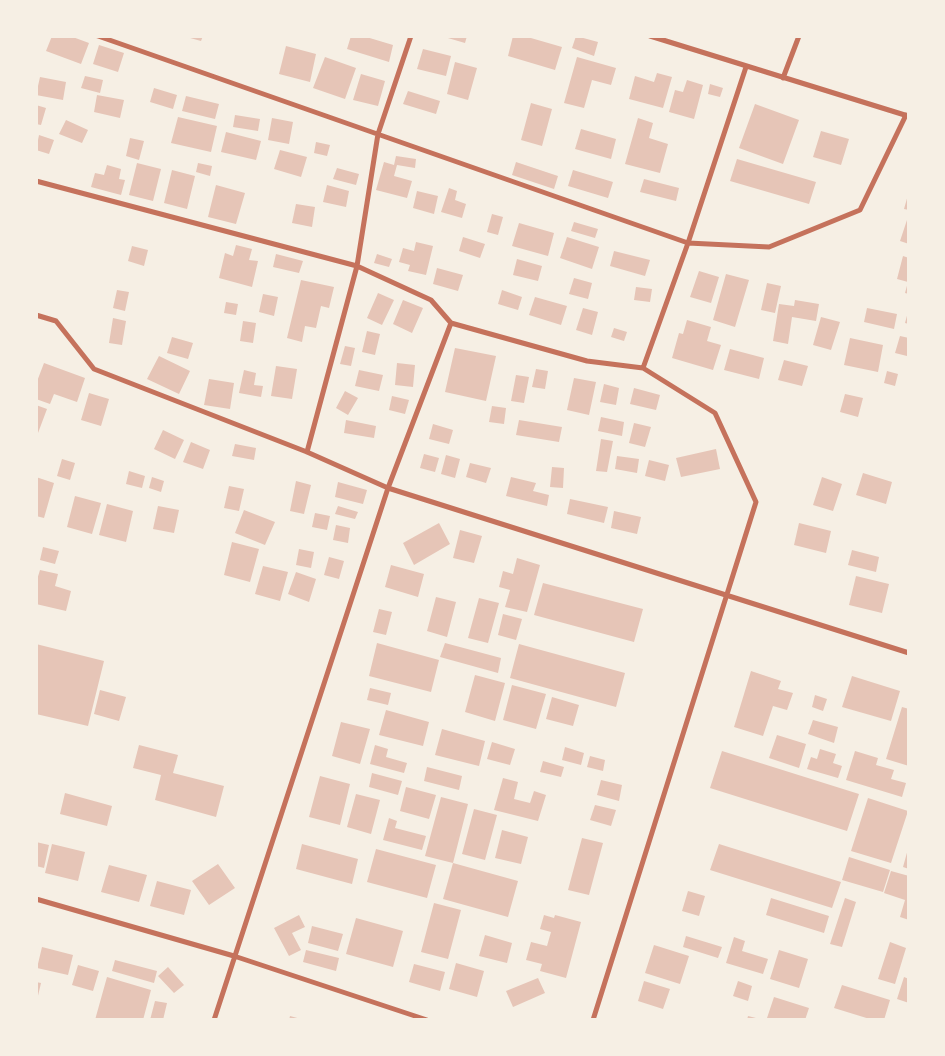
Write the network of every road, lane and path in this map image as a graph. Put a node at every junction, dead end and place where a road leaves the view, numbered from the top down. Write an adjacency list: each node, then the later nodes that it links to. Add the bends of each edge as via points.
1 (98, 36): 8 (street)
2 (411, 36): 8 (street)
3 (650, 36): 5 (street)
4 (799, 36): 6 (street)
5 (746, 67): 6 (street); 10 (street)
6 (783, 78): 7 (street)
7 (908, 116): 10 (street, via 860,210 769,247)
8 (378, 134): 10 (street); 11 (street)
9 (36, 181): 11 (street)
10 (688, 243): 14 (street)
11 (357, 266): 13 (street, via 431,300); 15 (street)
12 (36, 315): 15 (street, via 56,321 94,369)
13 (451, 323): 14 (street, via 587,361); 16 (street)
14 (643, 368): 17 (street, via 715,413 756,502)
15 (307, 452): 16 (street)
16 (388, 488): 17 (street); 20 (street)
17 (726, 596): 18 (street); 23 (street)
18 (909, 653)
19 (36, 899): 20 (street)
20 (234, 956): 21 (street); 22 (street)
21 (214, 1020)
22 (427, 1020)
23 (594, 1020)

